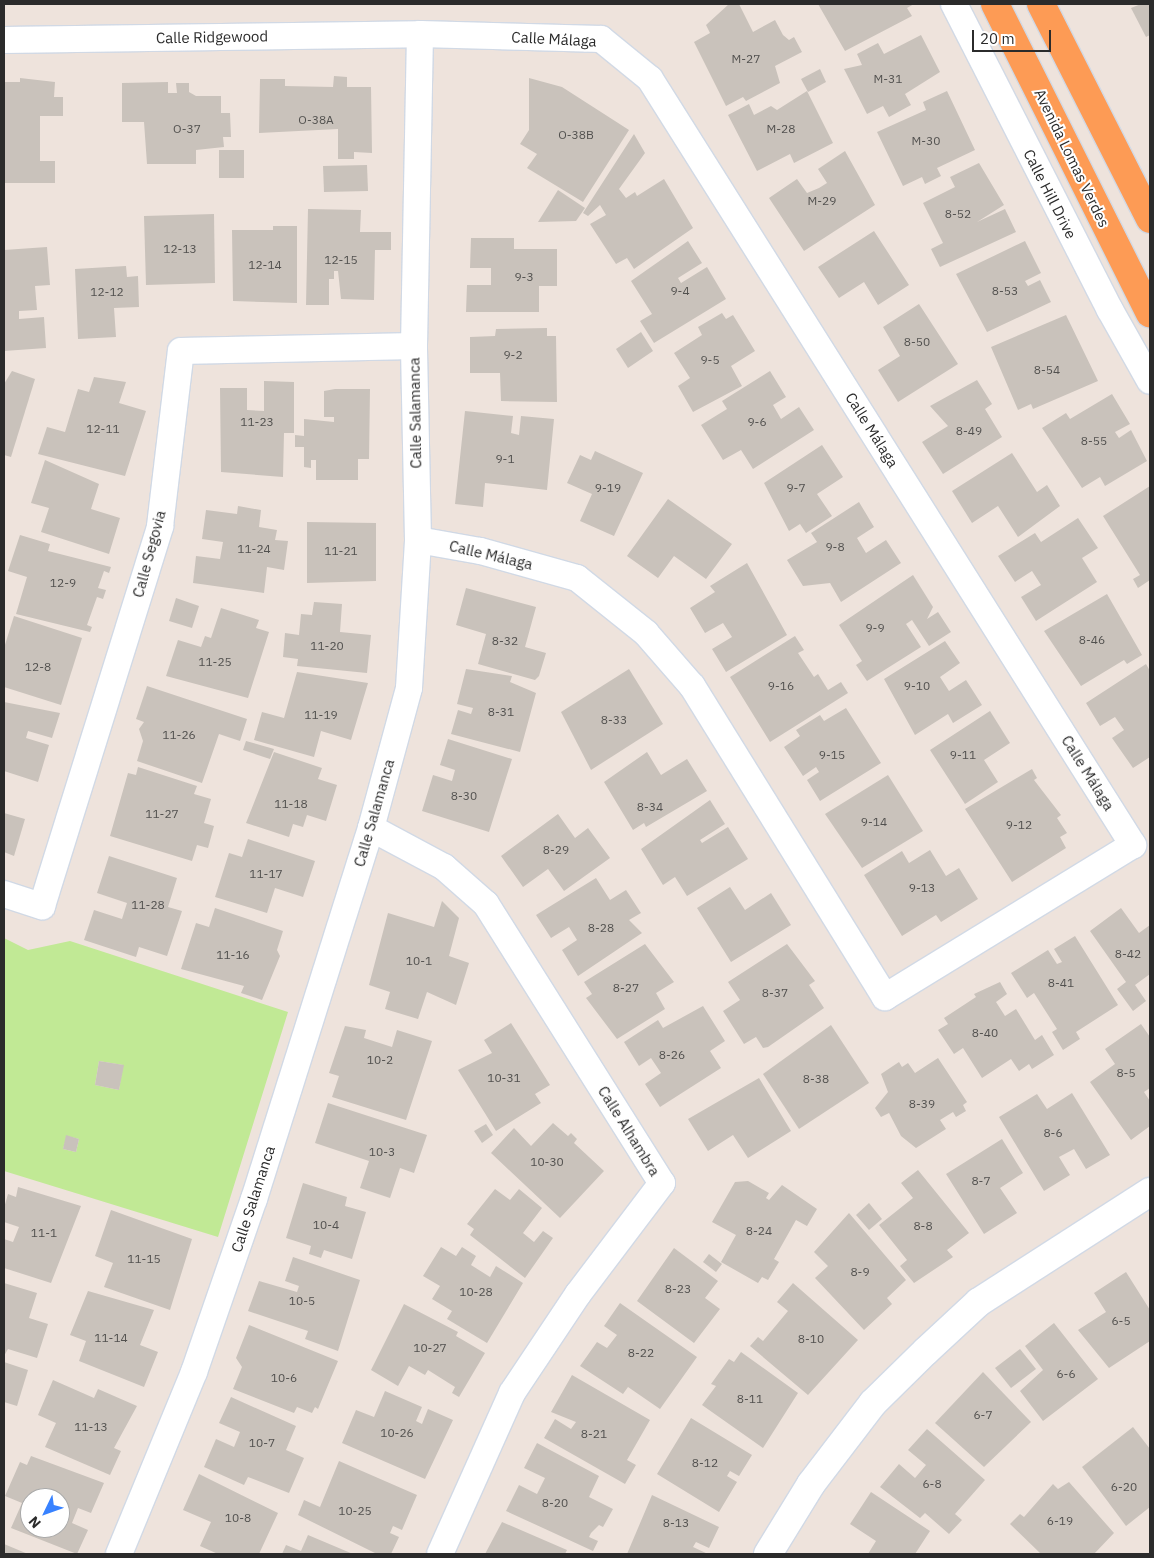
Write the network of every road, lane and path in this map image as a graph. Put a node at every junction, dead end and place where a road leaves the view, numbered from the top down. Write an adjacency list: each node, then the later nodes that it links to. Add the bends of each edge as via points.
1 (954, 4): 9 (street, Calle Hill Drive, via 1110,310)
2 (995, 4): 7 (highway, Avenida Lomas Verdes)
3 (1041, 4): 6 (highway)
4 (420, 34): 5 (street, Calle Ridgewood); 8 (street, Calle Salamanca); 10 (street, Calle Málaga, via 601,39 650,79 1134,845 885,997 692,686 646,632 577,578 480,551)
5 (4, 40)
6 (1150, 220)
7 (1150, 313)
8 (414, 346): 10 (street, Calle Salamanca); 12 (street, Calle Segovia, via 181,351 160,526 42,906)
9 (1150, 381)
10 (418, 540): 11 (street, Calle Salamanca, via 409,688)
11 (371, 828): 14 (street, Calle Salamanca, via 254,1199 194,1372); 15 (street, Calle Alhambra, via 436,862 486,904 662,1183 578,1294 512,1393)
12 (4, 894)
13 (1150, 1192): 16 (street, via 979,1302 926,1350 873,1403 810,1484)
14 (119, 1554)
15 (440, 1554)
16 (768, 1554)

